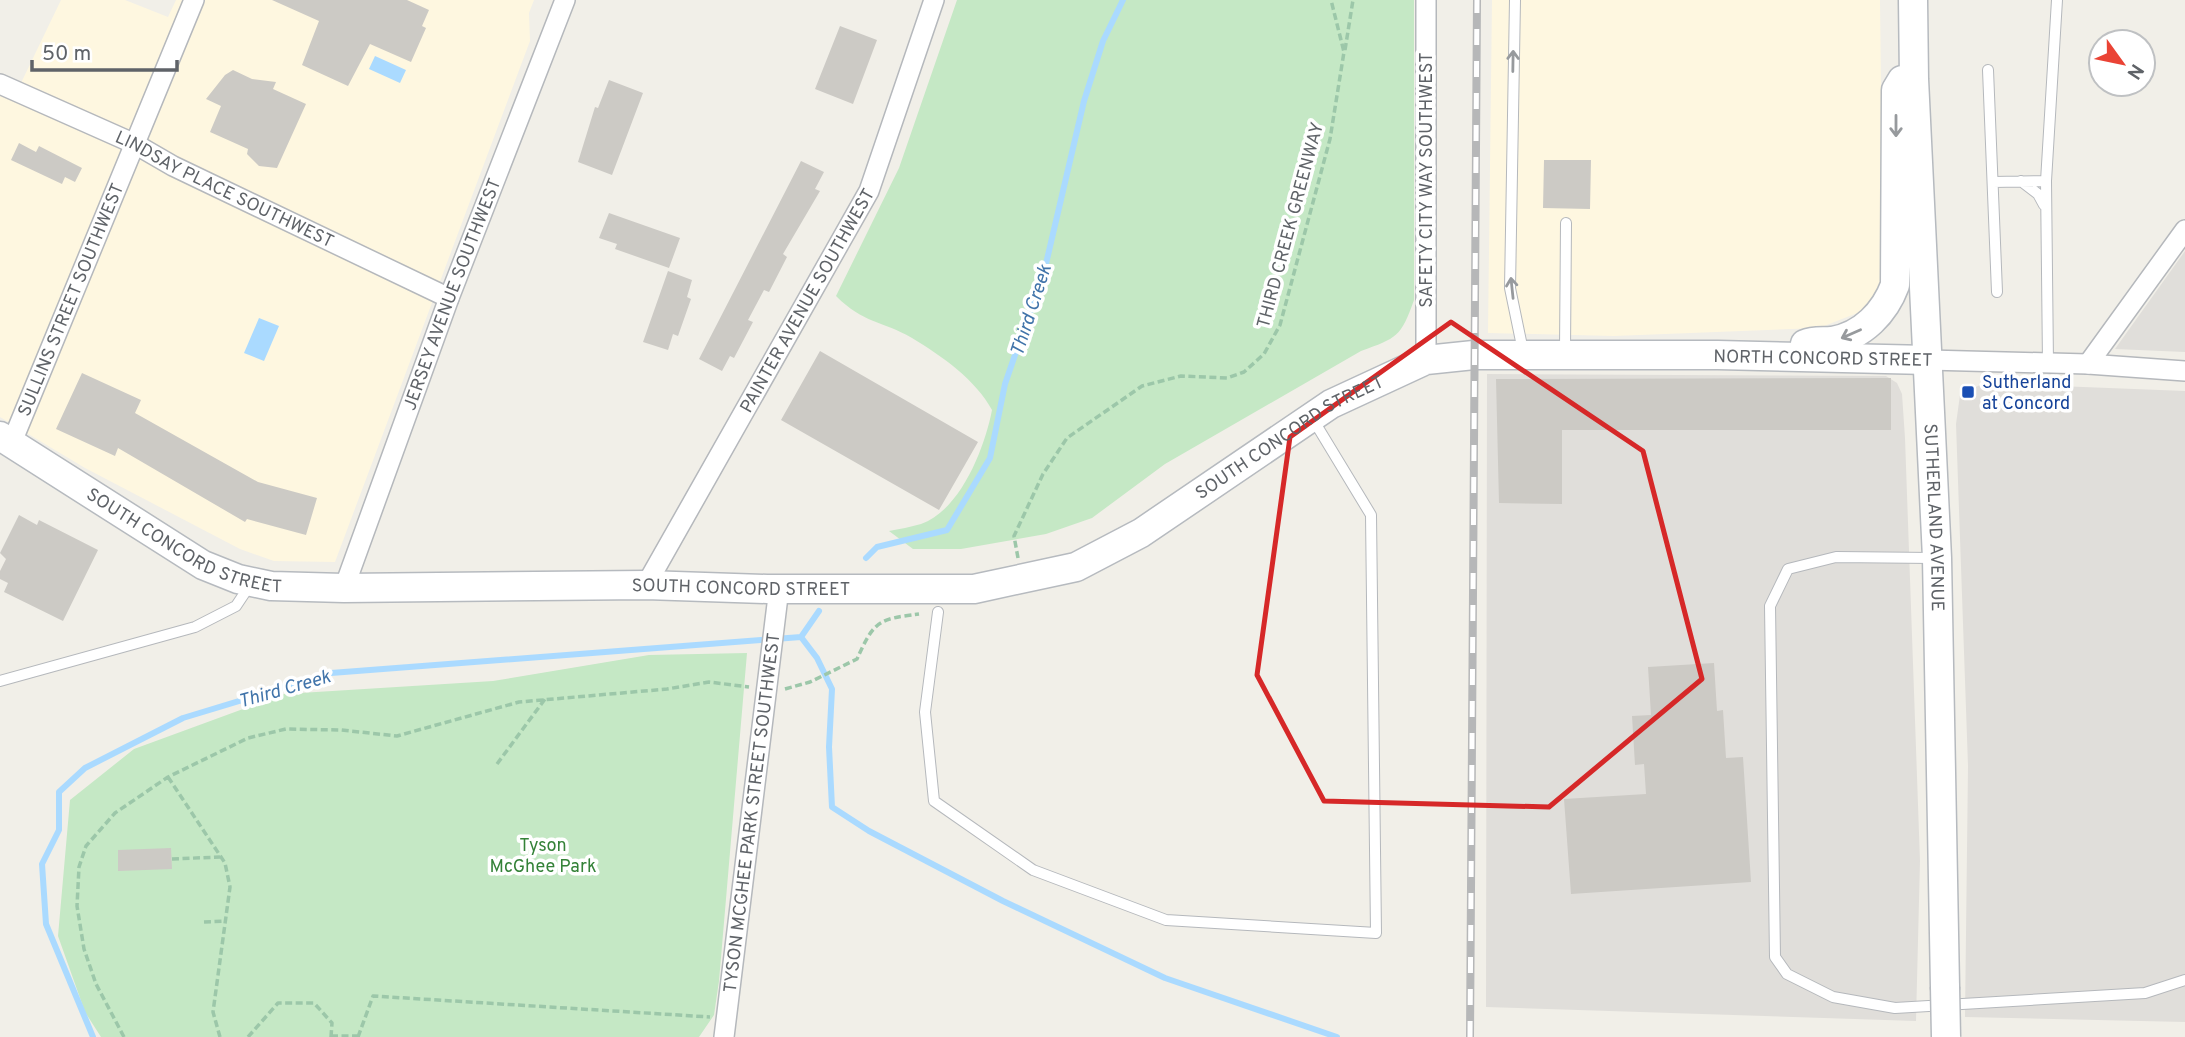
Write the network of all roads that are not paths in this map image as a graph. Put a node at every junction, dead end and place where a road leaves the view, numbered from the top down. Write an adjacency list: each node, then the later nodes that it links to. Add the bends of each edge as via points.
1 (194, 0): 11 (street, SULLINS STREET SOUTHWEST)
2 (565, 0): 19 (street, JERSEY AVENUE SOUTHWEST)
3 (934, 0): 33 (street, PAINTER AVENUE SOUTHWEST, via 869,191)
4 (1426, 0): 24 (street, SAFETY CITY WAY SOUTHWEST)
5 (1515, 0): 21 (lane, one-way to 5, via 1510,288)
6 (1913, 0): 8 (street, SUTHERLAND AVENUE)
7 (2057, 0): 13 (lane)
8 (1913, 63): 23 (street, one-way to 23, via 1896,90 1898,268 1891,295 1876,317 1854,333 1834,341 1810,341); 25 (street, SUTHERLAND AVENUE)
9 (1988, 69): 14 (lane)
10 (0, 85): 11 (street, LINDSAY PLACE SOUTHWEST)
11 (135, 144): 19 (street, LINDSAY PLACE SOUTHWEST); 30 (street, SULLINS STREET SOUTHWEST)
12 (2020, 181): 13 (lane); 14 (lane); 15 (lane, via 2038,194)
13 (2046, 181): 15 (lane)
14 (1993, 182): 18 (lane)
15 (2046, 208): 26 (lane)
16 (1566, 223): 22 (lane)
17 (2185, 230): 27 (street)
18 (1997, 292)
19 (449, 298): 34 (street, JERSEY AVENUE SOUTHWEST)
20 (1461, 355): 21 (street, NORTH CONCORD STREET); 24 (street, SOUTH CONCORD STREET)
21 (1524, 355): 22 (street, NORTH CONCORD STREET)
22 (1565, 355): 23 (street, NORTH CONCORD STREET)
23 (1780, 357): 25 (street, NORTH CONCORD STREET)
24 (1426, 360): 29 (street, SOUTH CONCORD STREET)
25 (1928, 360): 26 (street, NORTH CONCORD STREET); 31 (street, SUTHERLAND AVENUE)
26 (2048, 363): 27 (street, NORTH CONCORD STREET)
27 (2088, 364): 28 (street, NORTH CONCORD STREET)
28 (2185, 372)
29 (1312, 417): 35 (street, SOUTH CONCORD STREET, via 1141,533 1076,567 974,589); 36 (lane, via 1371,515 1376,933 1166,920 1033,870 934,801 925,712)
30 (6, 439): 32 (street, SOUTH CONCORD STREET, via 203,565)
31 (1937, 558): 38 (lane, via 1836,557 1788,569 1770,606 1775,957 1787,974 1833,997 1895,1008 2145,993); 40 (street, SUTHERLAND AVENUE, bridge)
32 (253, 582): 34 (street, SOUTH CONCORD STREET); 37 (lane, via 236,606 195,626)
33 (646, 585): 34 (street, SOUTH CONCORD STREET); 35 (street, SOUTH CONCORD STREET)
34 (344, 588)
35 (779, 588): 39 (street, TYSON MCGHEE PARK STREET SOUTHWEST)
36 (938, 611)
37 (0, 681)
38 (2185, 980)
39 (725, 1028)
40 (1946, 1037)

